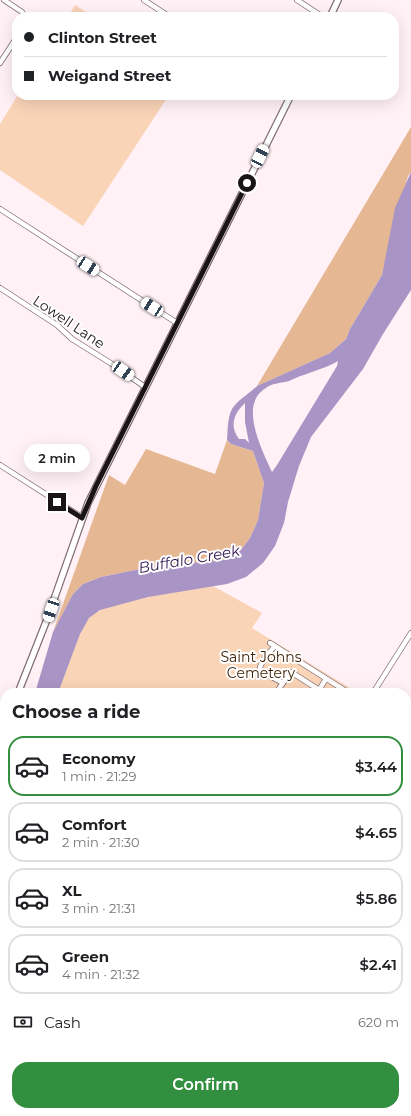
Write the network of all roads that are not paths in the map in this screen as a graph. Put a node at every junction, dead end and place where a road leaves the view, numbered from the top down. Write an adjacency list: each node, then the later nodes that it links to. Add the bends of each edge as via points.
1 (4, 0): 5 (street)
2 (144, 0): 6 (street)
3 (297, 0): 7 (street)
4 (338, 0): 8 (main road)
5 (22, 12)
6 (162, 12)
7 (315, 12)
8 (332, 12)
9 (12, 44): 10 (street)
10 (0, 62)
11 (288, 100): 14 (main road)
12 (0, 209): 14 (street)
13 (0, 288): 15 (street, Lowell Lane)
14 (177, 323): 15 (main road)
15 (145, 387): 17 (main road)
16 (0, 465): 17 (street)
17 (82, 518): 21 (main road)
18 (411, 633): 26 (street)
19 (326, 679): 20 (street, via 273,644 260,667 261,671); 24 (street); 25 (street)
20 (283, 683): 22 (street); 23 (street, via 292,672)
21 (20, 688)
22 (280, 688)
23 (314, 688)
24 (320, 688)
25 (341, 688)
26 (376, 688)

